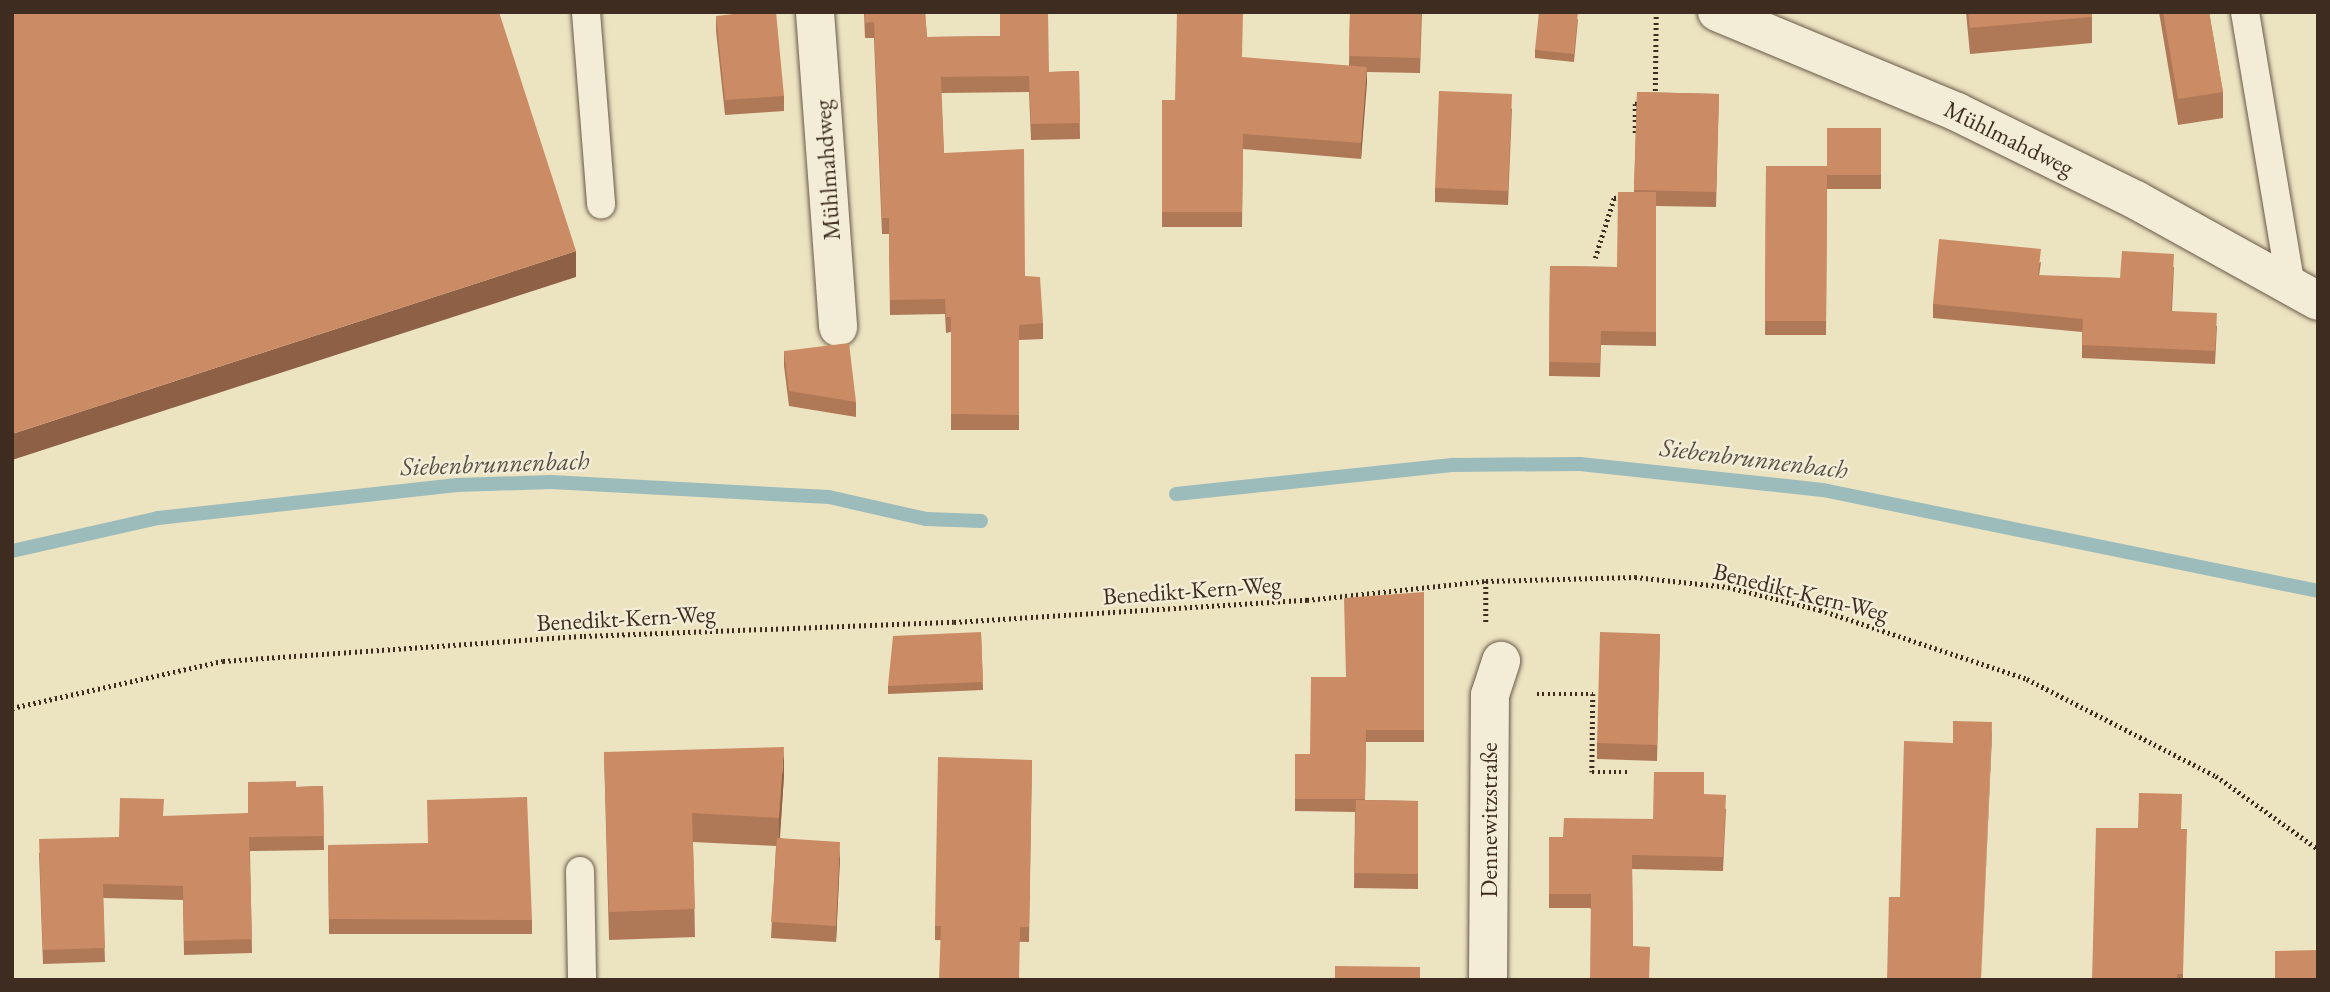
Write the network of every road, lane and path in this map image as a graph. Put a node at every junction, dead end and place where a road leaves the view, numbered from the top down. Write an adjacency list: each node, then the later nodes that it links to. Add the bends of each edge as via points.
1 (586, 12): 8 (lane)
2 (815, 12): 11 (street, Mühlmahdweg)
3 (1656, 12): 6 (path, via 1655,98 1635,104)
4 (1717, 12): 10 (street, Mühlmahdweg, via 1957,112 2136,200)
5 (2245, 12): 10 (lane, Mühlmahdweg)
6 (1636, 143)
7 (1637, 195): 9 (path, via 1614,198)
8 (601, 204)
9 (1595, 258)
10 (2305, 293)
11 (838, 327)
12 (1495, 678): 14 (path, via 1593,694 1592,772); 18 (street, Dennewitzstraße)
13 (12, 708): 15 (path, Benedikt-Kern-Weg, via 223,661 584,636 954,622 1307,600 1486,581 1635,577 1728,587 1820,610 2027,679 2217,776)
14 (1629, 772)
15 (2318, 849)
16 (580, 871): 17 (lane)
17 (582, 980)
18 (1488, 980)

